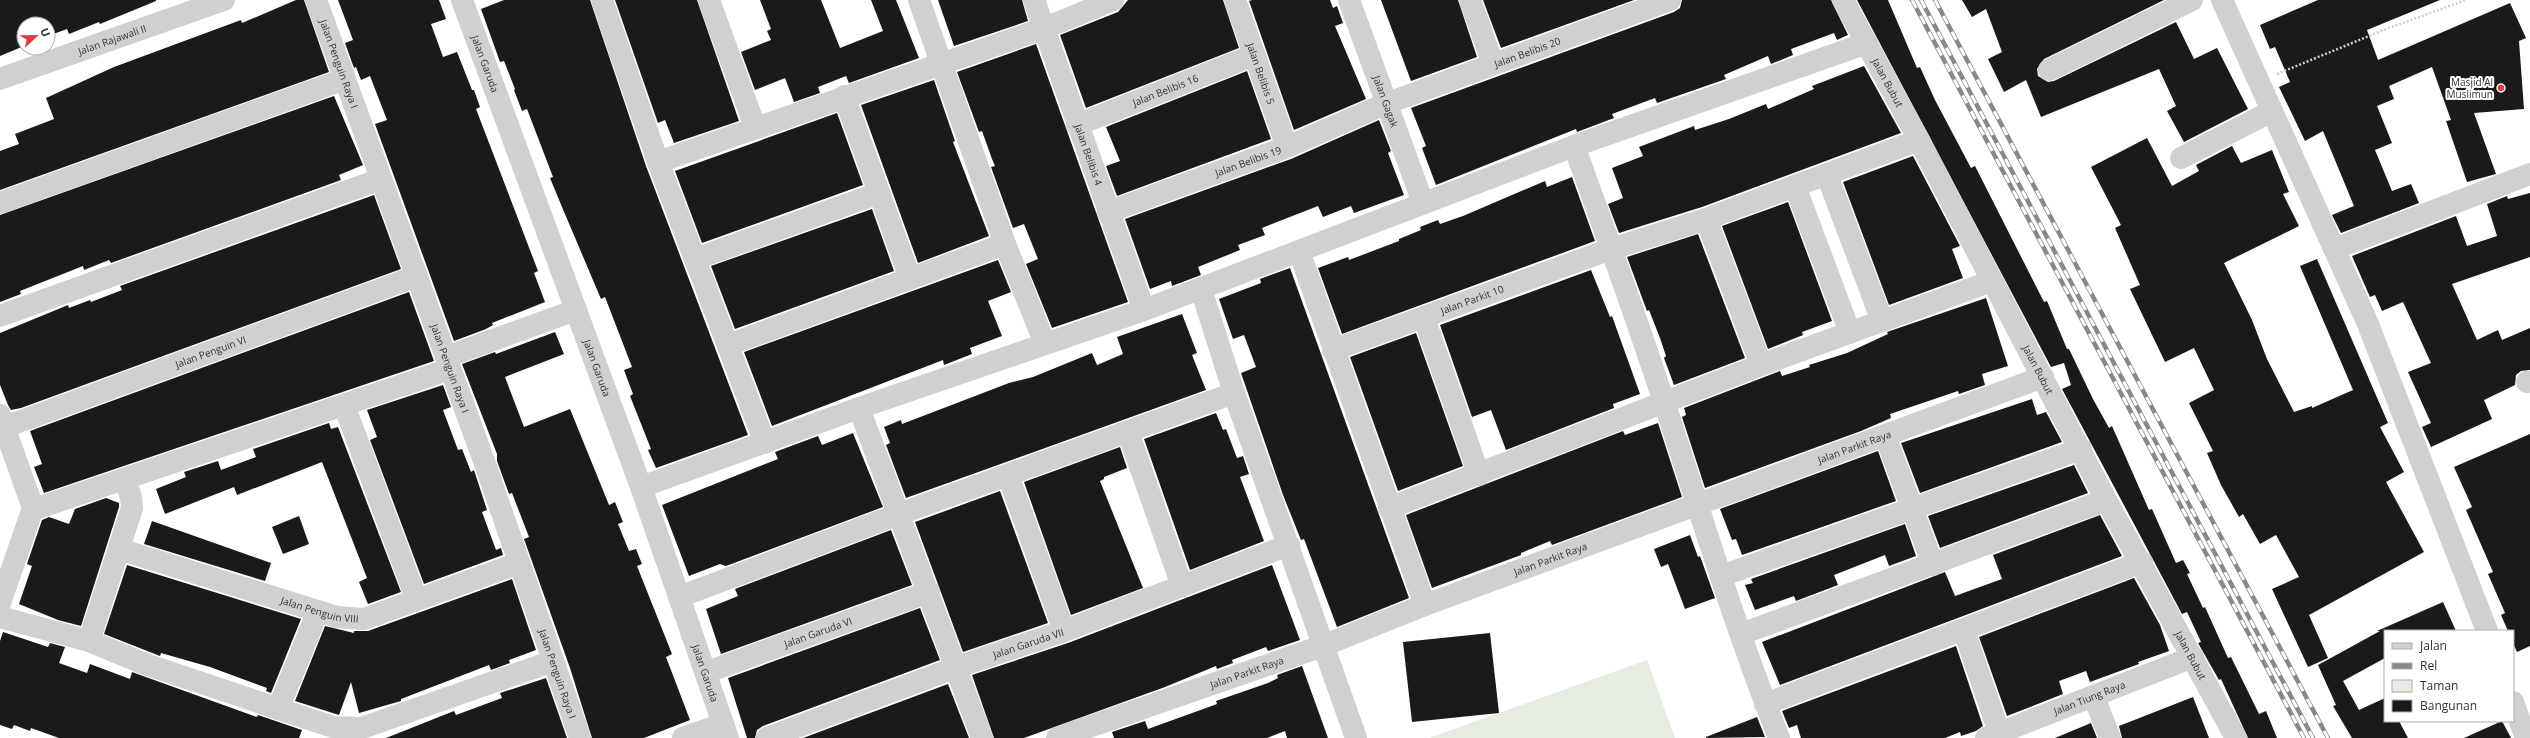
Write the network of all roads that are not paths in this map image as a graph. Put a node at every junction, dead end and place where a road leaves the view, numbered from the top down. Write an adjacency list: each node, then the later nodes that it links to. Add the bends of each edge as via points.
1 (224, 0): 22 (street, Jalan Rajawali II)
2 (316, 0): 23 (street, Jalan Penguin Raya I)
3 (462, 0): 52 (street, Jalan Garuda)
4 (709, 0): 28 (street)
5 (919, 0): 19 (street)
6 (1034, 0): 16 (street, Jalan Belibis 4)
7 (1113, 0): 16 (street)
8 (1235, 0): 18 (street, Jalan Belibis 5)
9 (1349, 0): 25 (street, Jalan Gagak)
10 (1470, 0): 20 (street)
11 (1670, 0): 20 (street, Jalan Belibis 20)
12 (1843, 0): 17 (street, Jalan Bubut)
13 (2192, 0): 21 (street)
14 (2222, 0): 26 (street)
15 (607, 2): 33 (street)
16 (1045, 28): 19 (street); 27 (street, Jalan Belibis 4)
17 (1867, 44): 29 (street, Jalan Bubut); 30 (street)
18 (1254, 55): 27 (street, Jalan Belibis 16); 31 (street, Jalan Belibis 5)
19 (941, 63): 24 (street); 43 (street)
20 (1493, 64): 25 (street, Jalan Belibis 20)
21 (2048, 70)
22 (0, 79)
23 (345, 79): 36 (street, Jalan Penguin Raya I); 39 (street)
24 (844, 96): 28 (street); 38 (street)
25 (1385, 104): 31 (street, Jalan Belibis 19); 40 (street, Jalan Gagak)
26 (2272, 111): 32 (street); 45 (street)
27 (1077, 125): 41 (street, Jalan Belibis 4)
28 (755, 127): 33 (street)
29 (1919, 140): 35 (street, Jalan Parkit 10); 50 (street, Jalan Bubut)
30 (1574, 146): 40 (street); 44 (street)
31 (1287, 147): 41 (street, Jalan Belibis 19)
32 (2180, 158)
33 (658, 162): 47 (street)
34 (2530, 174): 45 (street)
35 (1827, 175): 37 (street, Jalan Parkit 10); 56 (street)
36 (381, 179): 48 (street, Jalan Penguin Raya I); 54 (street)
37 (1795, 186): 42 (street, Jalan Parkit 10); 57 (street)
38 (879, 193): 47 (street); 49 (street)
39 (0, 203)
40 (1423, 203): 46 (street)
41 (1108, 212): 53 (street, Jalan Belibis 4)
42 (1706, 219): 44 (street, Jalan Parkit 10); 62 (street)
43 (1006, 244): 49 (street); 58 (street)
44 (1611, 249): 55 (street, Jalan Parkit 10); 65 (street)
45 (2334, 249): 97 (street, via 2368,324)
46 (1299, 251): 51 (street); 60 (street)
47 (695, 259): 59 (street)
48 (417, 276): 61 (street, Jalan Penguin Raya I); 68 (street, Jalan Penguin VI)
49 (910, 278): 59 (street)
50 (1992, 281): 56 (street); 63 (street, Jalan Bubut)
51 (1201, 289): 53 (street); 64 (street)
52 (576, 310): 61 (street); 76 (street, Jalan Garuda)
53 (1144, 310): 58 (street)
54 (0, 316)
55 (1424, 318): 60 (street, Jalan Parkit 10); 74 (street)
56 (1882, 321): 57 (street)
57 (1850, 334): 62 (street)
58 (1045, 344): 67 (street)
59 (728, 345): 71 (street)
60 (1333, 350): 80 (street)
61 (448, 363): 66 (street); 85 (street, Jalan Penguin Raya I)
62 (1761, 365): 65 (street)
63 (2043, 377): 70 (street, Jalan Parkit Raya); 72 (street, Jalan Bubut)
64 (1234, 393): 69 (street); 83 (street)
65 (1664, 403): 74 (street); 78 (street)
66 (344, 405): 75 (street); 92 (street)
67 (859, 408): 71 (street); 82 (street)
68 (2, 421): 79 (street)
69 (1128, 432): 73 (street); 89 (street)
70 (1886, 435): 78 (street, Jalan Parkit Raya); 81 (street)
71 (765, 443): 76 (street)
72 (2082, 449): 77 (street, Jalan Bubut); 81 (street)
73 (1008, 475): 82 (street); 98 (street)
74 (1479, 475): 80 (street)
75 (125, 480): 79 (street, via 44,507); 84 (street, via 132,497 132,508)
76 (642, 487): 91 (street, Jalan Garuda)
77 (2106, 500): 86 (street, Jalan Bubut); 87 (street)
78 (1697, 506): 88 (street); 94 (street, Jalan Parkit Raya)
79 (33, 508): 93 (street)
80 (1389, 508): 94 (street)
81 (1913, 509): 87 (street); 88 (street)
82 (899, 514): 90 (street); 91 (street)
83 (1289, 545): 89 (street, Jalan Garuda VII); 102 (street)
84 (119, 549): 95 (street, Jalan Penguin VIII); 101 (street)
85 (519, 562): 92 (street, Jalan Penguin VIII); 104 (street, Jalan Penguin Raya I)
86 (2142, 562): 99 (street); 103 (street, Jalan Bubut)
87 (1933, 565): 100 (street)
88 (1721, 576): 100 (street)
89 (1182, 586): 98 (street, Jalan Garuda VII)
90 (929, 592): 105 (street); 106 (street, Jalan Garuda VI)
91 (679, 597): 106 (street, Jalan Garuda)
92 (416, 598): 95 (street, Jalan Penguin VIII, via 364,619 337,617)
93 (0, 603)
94 (1425, 605): 102 (street, Jalan Parkit Raya)
95 (318, 611): 110 (street)
96 (0, 617): 101 (street)
97 (2487, 630)
98 (1064, 631): 105 (street, Jalan Garuda VII)
99 (1964, 631): 108 (street); 112 (street)
100 (1741, 634): 108 (street)
101 (89, 641): 110 (street, via 145,664)
102 (1325, 645): 117 (street, Jalan Parkit Raya); 118 (street)
103 (2193, 657): 107 (street, Jalan Tiung Raya); 121 (street, Jalan Bubut)
104 (553, 661): 110 (street, via 362,728 333,727); 113 (street, Jalan Penguin Raya I)
105 (957, 667): 115 (street, Jalan Garuda VII); 116 (street)
106 (707, 672): 111 (street, Jalan Garuda)
107 (2094, 697): 112 (street, Jalan Tiung Raya); 120 (street)
108 (1765, 704): 119 (street)
109 (2514, 705): 122 (street)
110 (278, 709)
111 (725, 731): 114 (street)
112 (1996, 736)
113 (580, 738)
114 (683, 738)
115 (767, 738)
116 (982, 738)
117 (1058, 738)
118 (1356, 738)
119 (1779, 738)
120 (2110, 738)
121 (2236, 738)
122 (2526, 738)

